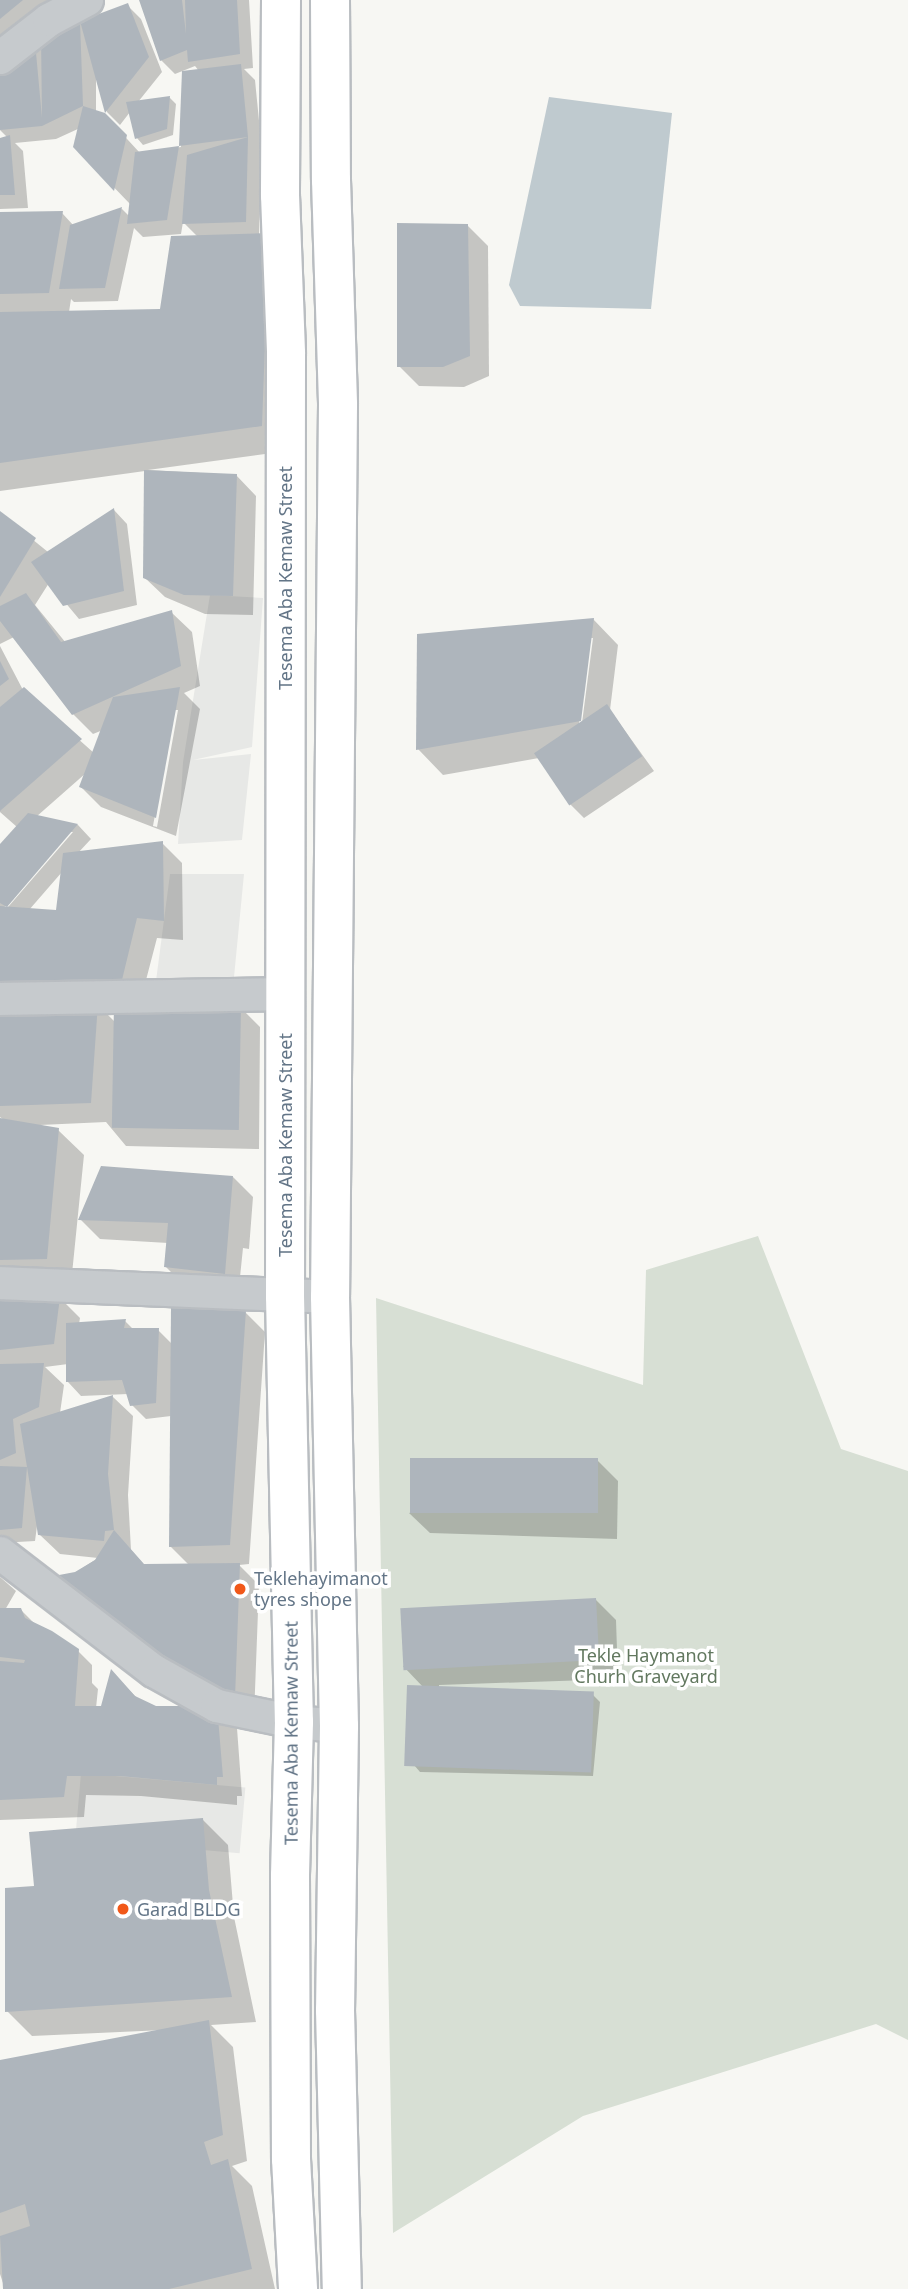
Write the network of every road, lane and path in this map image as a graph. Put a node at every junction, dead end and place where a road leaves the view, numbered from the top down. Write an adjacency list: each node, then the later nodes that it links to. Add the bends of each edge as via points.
1 (87, 0): 4 (street, via 49,20)
2 (281, 0): 5 (main road, Tesema Aba Kemaw Street)
3 (330, 0): 9 (main road, via 338,405)
4 (0, 58)
5 (286, 994): 6 (street); 8 (main road, Tesema Aba Kemaw Street)
6 (0, 999)
7 (0, 1283): 8 (street)
8 (285, 1296): 9 (street); 11 (main road, Tesema Aba Kemaw Street)
9 (330, 1297): 12 (main road)
10 (0, 1553): 11 (street, via 154,1671 217,1706)
11 (294, 1722): 12 (street); 13 (main road, Tesema Aba Kemaw Street, via 291,2159)
12 (339, 1726): 14 (main road, via 335,2010)
13 (298, 2289)
14 (342, 2289)

